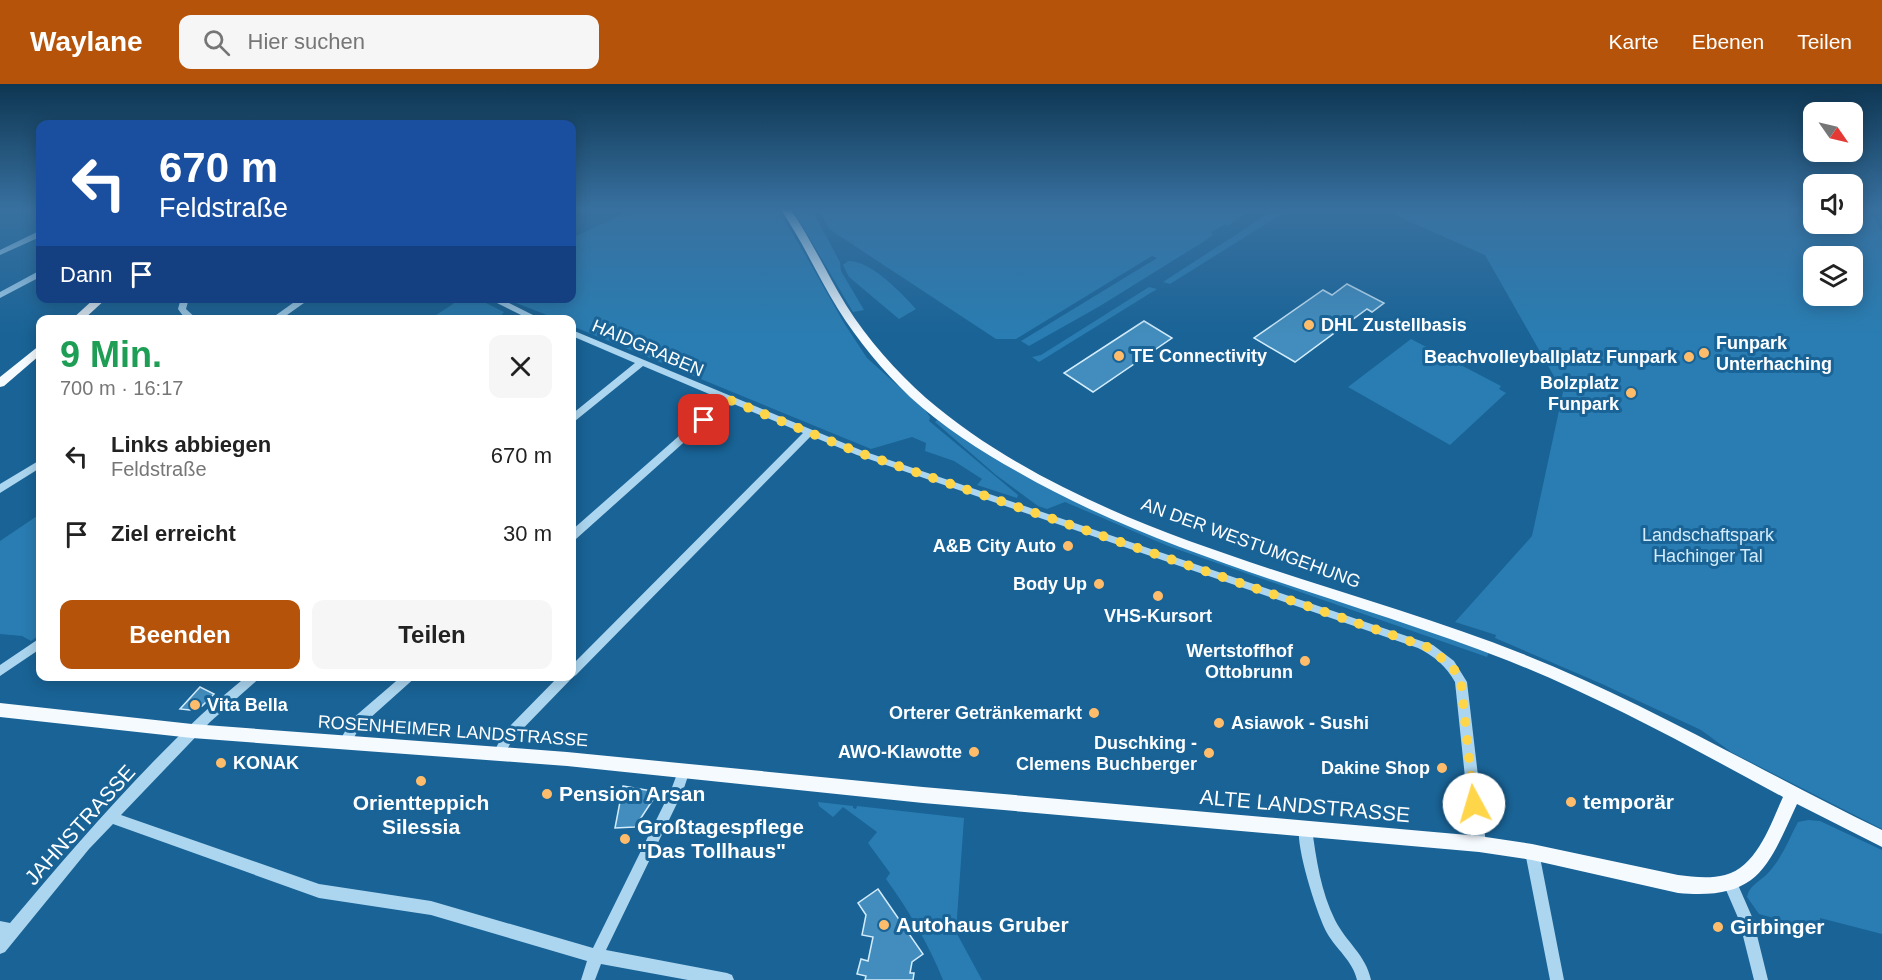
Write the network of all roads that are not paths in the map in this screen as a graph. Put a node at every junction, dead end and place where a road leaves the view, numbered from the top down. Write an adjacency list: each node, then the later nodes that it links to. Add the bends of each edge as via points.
1 (812, 252): 32 (main road, AN DER WESTUMGEHUNG, via 851,321 878,356 927,404 1014,465 1155,531 1549,671 1638,712)
2 (36, 276): 3 (street)
3 (0, 295)
4 (96, 303): 7 (main road)
5 (299, 303): 8 (street)
6 (502, 303): 9 (street)
7 (82, 315)
8 (281, 315)
9 (528, 315)
10 (576, 335): 12 (street, HAIDGRABEN)
11 (36, 352): 13 (main road)
12 (641, 363): 14 (street, HAIDGRABEN); 15 (street)
13 (0, 383)
14 (727, 399): 16 (street, HAIDGRABEN); 19 (street)
15 (576, 416)
16 (809, 433): 21 (street); 36 (street, HAIDGRABEN, via 1437,653 1461,682)
17 (36, 466): 18 (street)
18 (0, 489)
19 (576, 532)
20 (36, 646): 22 (street)
21 (576, 668)
22 (0, 671)
23 (250, 681): 27 (street, JAHNSTRASSE)
24 (405, 681): 28 (street, via 356,723)
25 (562, 681): 29 (street, via 508,736)
26 (0, 710): 27 (main road, ROSENHEIMER LANDSTRASSE)
27 (192, 731): 28 (main road, ROSENHEIMER LANDSTRASSE); 33 (street, JAHNSTRASSE)
28 (345, 742): 29 (main road, ROSENHEIMER LANDSTRASSE)
29 (499, 754): 30 (main road, ROSENHEIMER LANDSTRASSE)
30 (684, 770): 31 (main road, ROSENHEIMER LANDSTRASSE); 41 (street)
31 (903, 793): 34 (main road, ALTE LANDSTRASSE)
32 (1793, 794): 35 (main road, AN DER WESTUMGEHUNG); 38 (main road, ALTE LANDSTRASSE, via 1768,848 1753,868)
33 (111, 818): 39 (street, JAHNSTRASSE); 41 (street, via 308,888 431,908)
34 (1305, 828): 36 (main road, ALTE LANDSTRASSE); 44 (street, via 1311,870 1331,926 1360,967)
35 (1882, 839)
36 (1479, 844): 37 (main road, ALTE LANDSTRASSE)
37 (1532, 852): 38 (main road, ALTE LANDSTRASSE, via 1678,884); 45 (street)
38 (1730, 883): 46 (street, via 1746,919)
39 (6, 930): 40 (street, JAHNSTRASSE)
40 (0, 947)
41 (596, 956): 42 (street); 43 (street)
42 (588, 980)
43 (727, 980)
44 (1364, 980)
45 (1557, 980)
46 (1761, 980)

